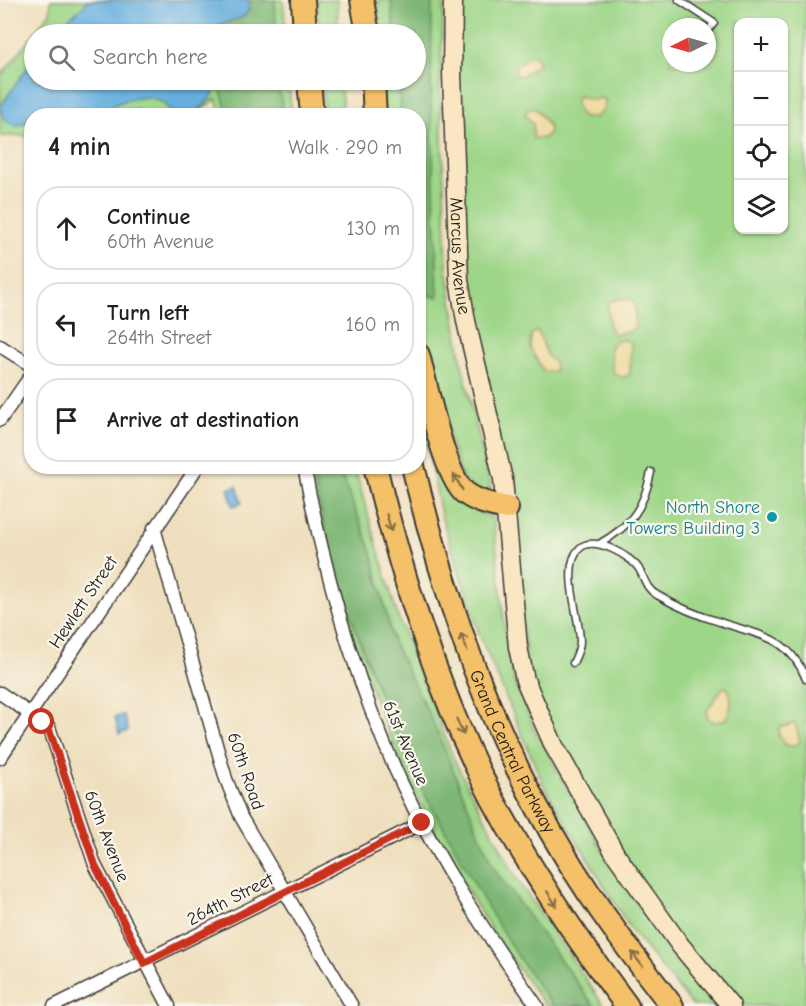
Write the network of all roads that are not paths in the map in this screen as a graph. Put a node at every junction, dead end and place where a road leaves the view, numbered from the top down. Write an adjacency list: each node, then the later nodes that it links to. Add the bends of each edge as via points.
1 (303, 0): 7 (highway)
2 (356, 0): 8 (highway)
3 (362, 0): 9 (highway)
4 (453, 0): 26 (main road, Marcus Avenue, via 459,280)
5 (679, 0): 6 (lane)
6 (706, 18)
7 (304, 24)
8 (357, 24)
9 (366, 24)
10 (310, 90): 13 (highway)
11 (363, 90): 14 (highway)
12 (366, 90): 15 (highway)
13 (311, 108)
14 (362, 108)
15 (372, 108)
16 (0, 346): 17 (street)
17 (24, 361)
18 (426, 384): 26 (highway, one-way to 18, via 483,502 463,491 444,450)
19 (24, 386): 20 (street)
20 (0, 420)
21 (651, 472): 28 (lane, via 646,495 631,522)
22 (192, 474): 27 (street, Hewlett Street)
23 (306, 474): 34 (street, 61st Avenue, via 334,598 355,664)
24 (377, 474): 41 (highway, Grand Central Parkway, one-way to 41, via 413,606 445,694 483,780 575,936)
25 (415, 474): 42 (highway, Grand Central Parkway, one-way to 25, via 616,933 564,854 519,773 451,607)
26 (507, 508): 43 (main road, Marcus Avenue, via 518,647 539,716 580,795 636,885)
27 (154, 528): 32 (street, Hewlett Street); 35 (street, 60th Road, via 226,778 241,817)
28 (599, 544): 29 (lane, via 583,545 573,562 571,585 580,642); 30 (lane, via 611,547 639,567 646,585 655,594 716,621 771,638 788,649 797,658)
29 (573, 663)
30 (806, 679)
31 (0, 693): 32 (street, 60th Avenue)
32 (30, 714): 33 (street, Hewlett Street); 36 (street, 60th Avenue, via 48,727 95,865)
33 (0, 758)
34 (422, 823): 35 (street, 264th Street); 40 (street, 61st Avenue, via 468,903)
35 (284, 892): 36 (street, 264th Street); 39 (street, 60th Road)
36 (144, 963): 37 (street, 264th Street); 38 (street, 60th Avenue)
37 (54, 1006)
38 (169, 1006)
39 (351, 1006)
40 (537, 1006)
41 (627, 1006)
42 (672, 1006)
43 (731, 1006)

